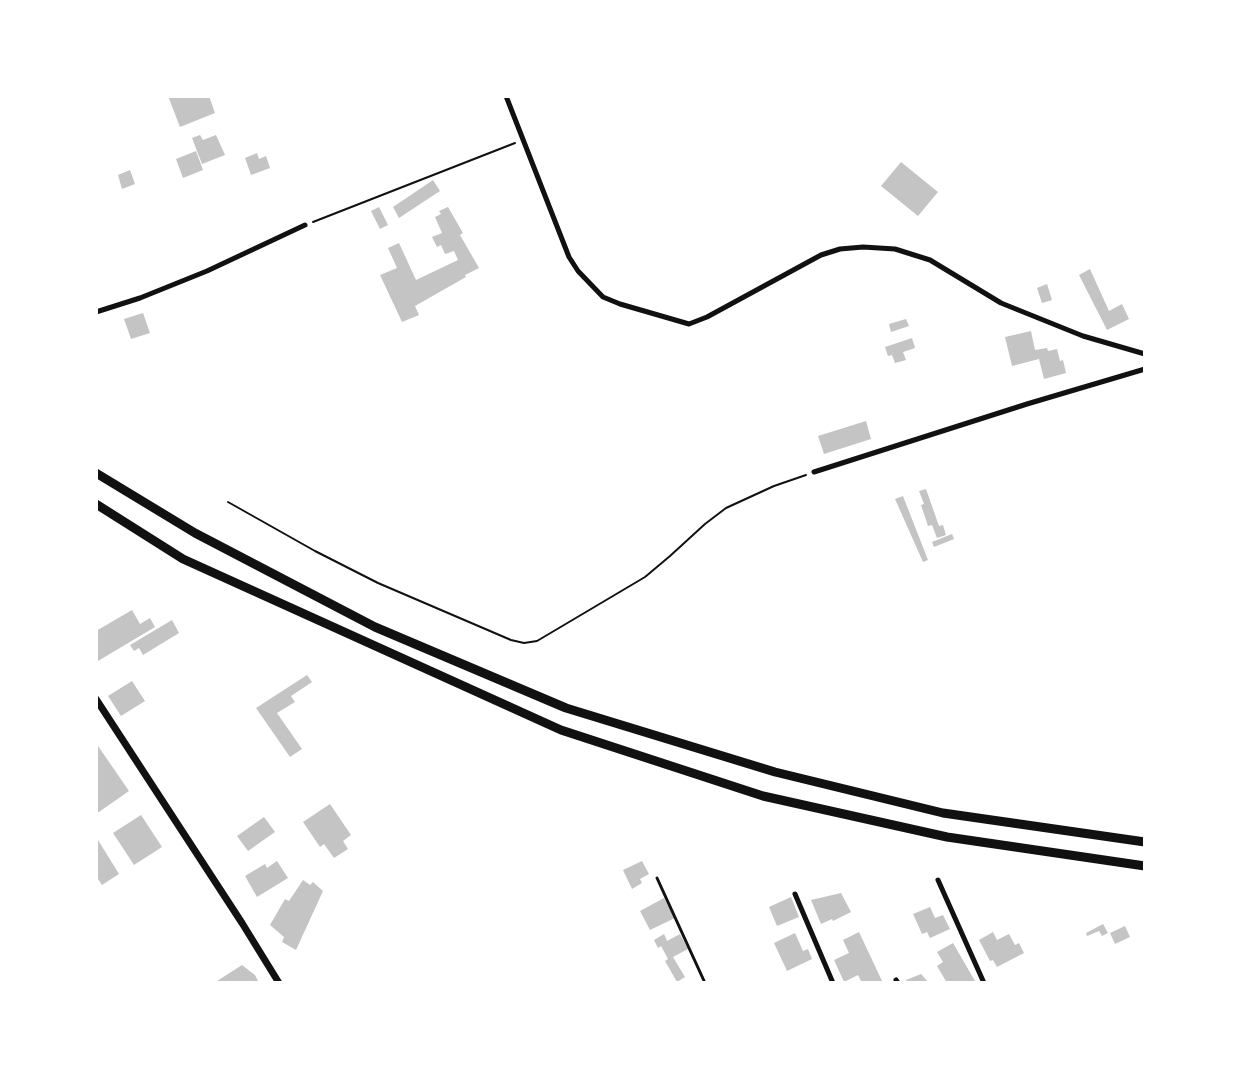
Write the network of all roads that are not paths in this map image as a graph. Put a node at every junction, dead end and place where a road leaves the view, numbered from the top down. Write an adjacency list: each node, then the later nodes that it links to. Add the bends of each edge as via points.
1 (506, 96): 4 (street, via 569,257 603,297 620,304 689,324 821,255 863,246 895,249 930,260 1001,303 1083,336)
2 (305, 225): 3 (street, via 207,271)
3 (96, 312)
4 (1145, 354)
5 (1145, 369): 6 (street)
6 (814, 472)
7 (96, 473): 10 (highway, via 195,533 375,627 566,708 775,772 943,813)
8 (96, 504): 11 (highway, via 183,559 561,730 763,796 947,837)
9 (96, 699): 15 (street)
10 (1145, 843)
11 (1145, 866)
12 (657, 878): 16 (lane)
13 (938, 880): 18 (street)
14 (795, 894): 17 (street)
15 (279, 983)
16 (705, 983)
17 (833, 983)
18 (984, 983)

